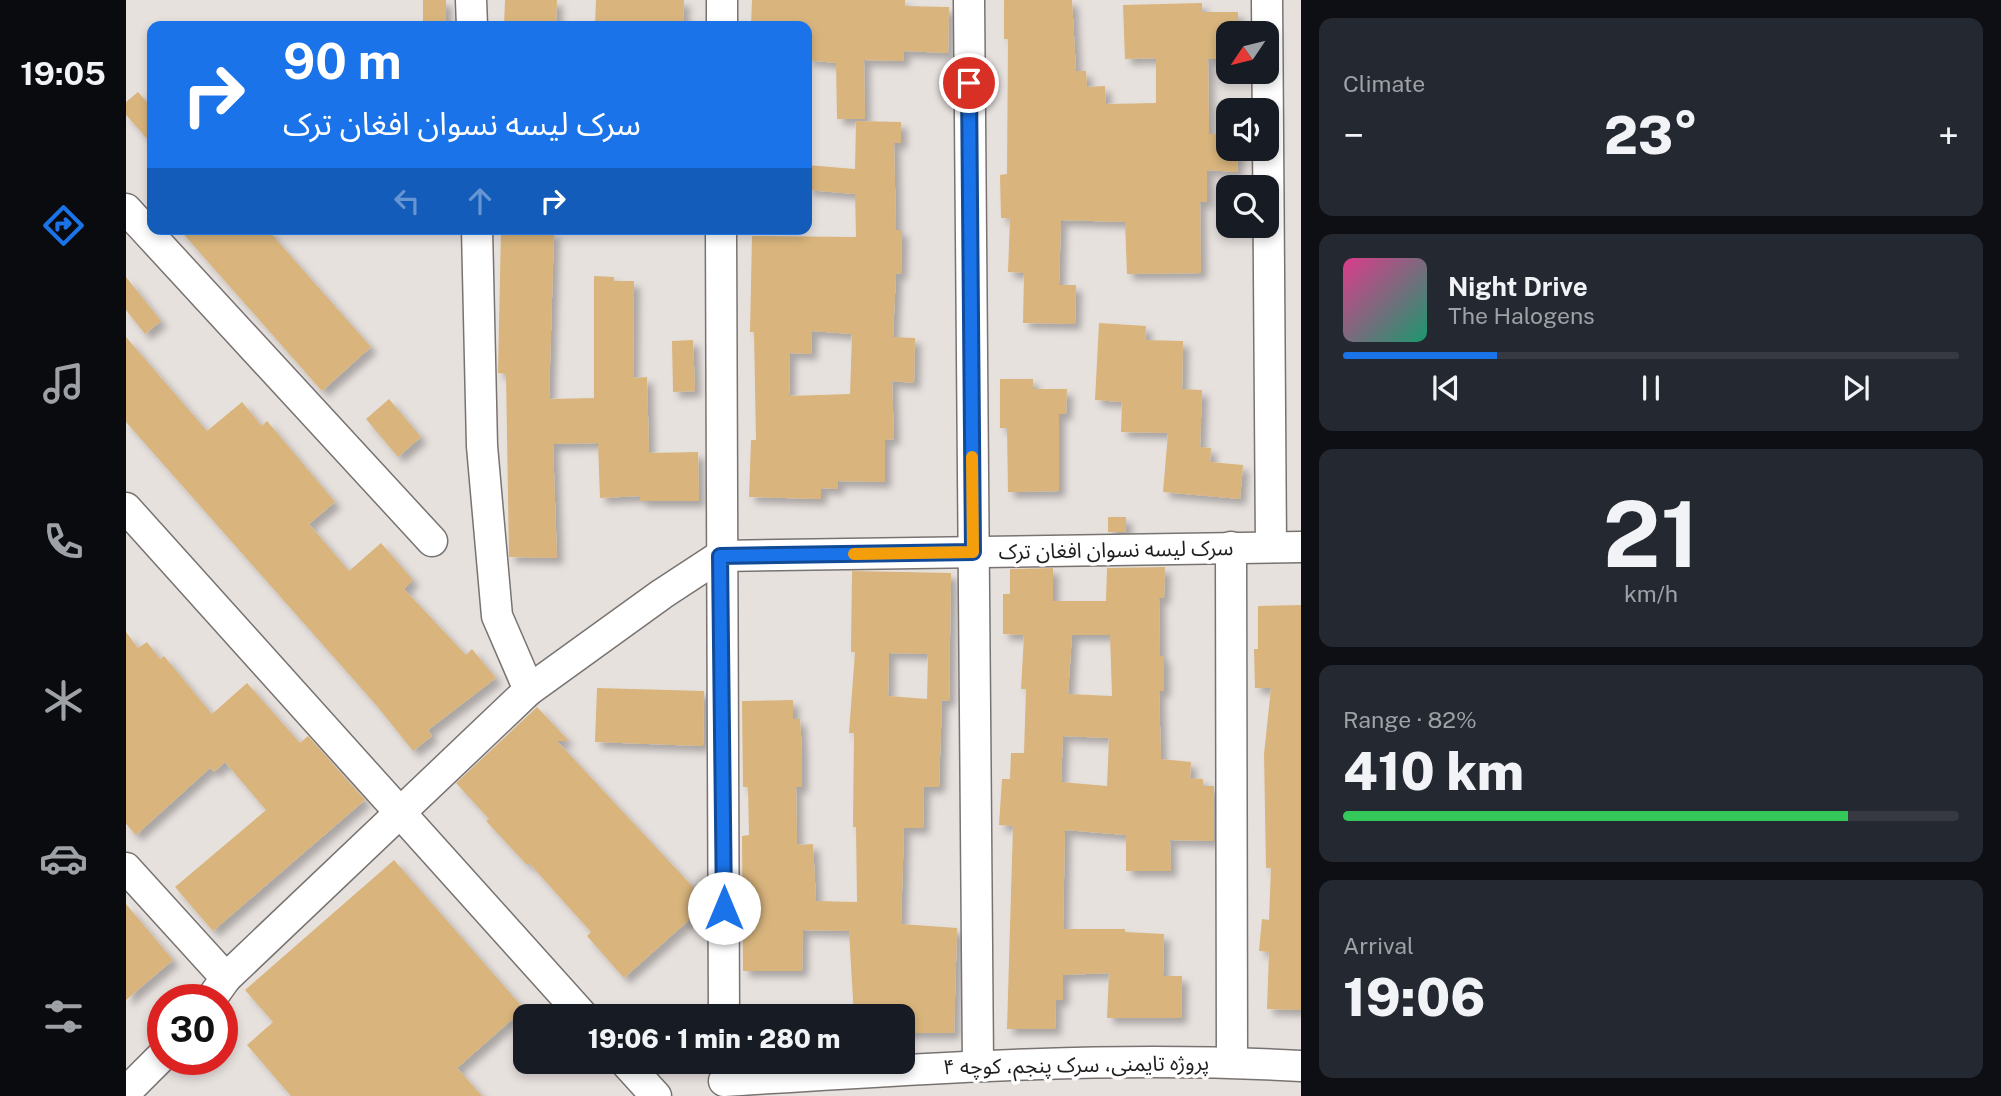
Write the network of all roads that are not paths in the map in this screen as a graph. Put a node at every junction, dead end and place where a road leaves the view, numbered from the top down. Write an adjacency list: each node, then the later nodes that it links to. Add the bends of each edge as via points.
1 (471, 0): 5 (street)
2 (722, 0): 6 (street)
3 (968, 0): 17 (street)
4 (1267, 0): 14 (street)
5 (472, 21)
6 (722, 21)
7 (126, 209): 8 (street)
8 (147, 232)
9 (150, 235): 13 (street)
10 (477, 235): 19 (street, via 482,446 497,616)
11 (721, 235): 18 (street)
12 (126, 508): 20 (street)
13 (432, 541)
14 (1271, 547): 15 (street, سرک لیسه نسوان افغان‌ ترک); 16 (street, سرک لیسه نسوان افغان‌ ترک)
15 (1301, 547)
16 (1231, 548): 17 (street, سرک لیسه نسوان افغان‌ ترک); 26 (street)
17 (973, 552): 18 (street, سرک لیسه نسوان افغان‌ ترک); 27 (street)
18 (720, 556): 19 (street); 25 (street)
19 (529, 690): 20 (street)
20 (398, 812): 23 (street); 24 (street)
21 (126, 868): 22 (street)
22 (214, 984)
23 (223, 984)
24 (572, 1004)
25 (724, 1004)
26 (1232, 1062): 27 (street, پروژه تایمنی، سرک پنجم، کوچه ۴); 28 (street, پروژه تایمنی، سرک پنجم، کوچه ۴)
27 (978, 1065): 31 (street, پروژه تایمنی، سرک پنجم، کوچه ۴)
28 (1301, 1066)
29 (147, 1071): 32 (street)
30 (636, 1074): 33 (street)
31 (724, 1080)
32 (126, 1092)
33 (656, 1096)

